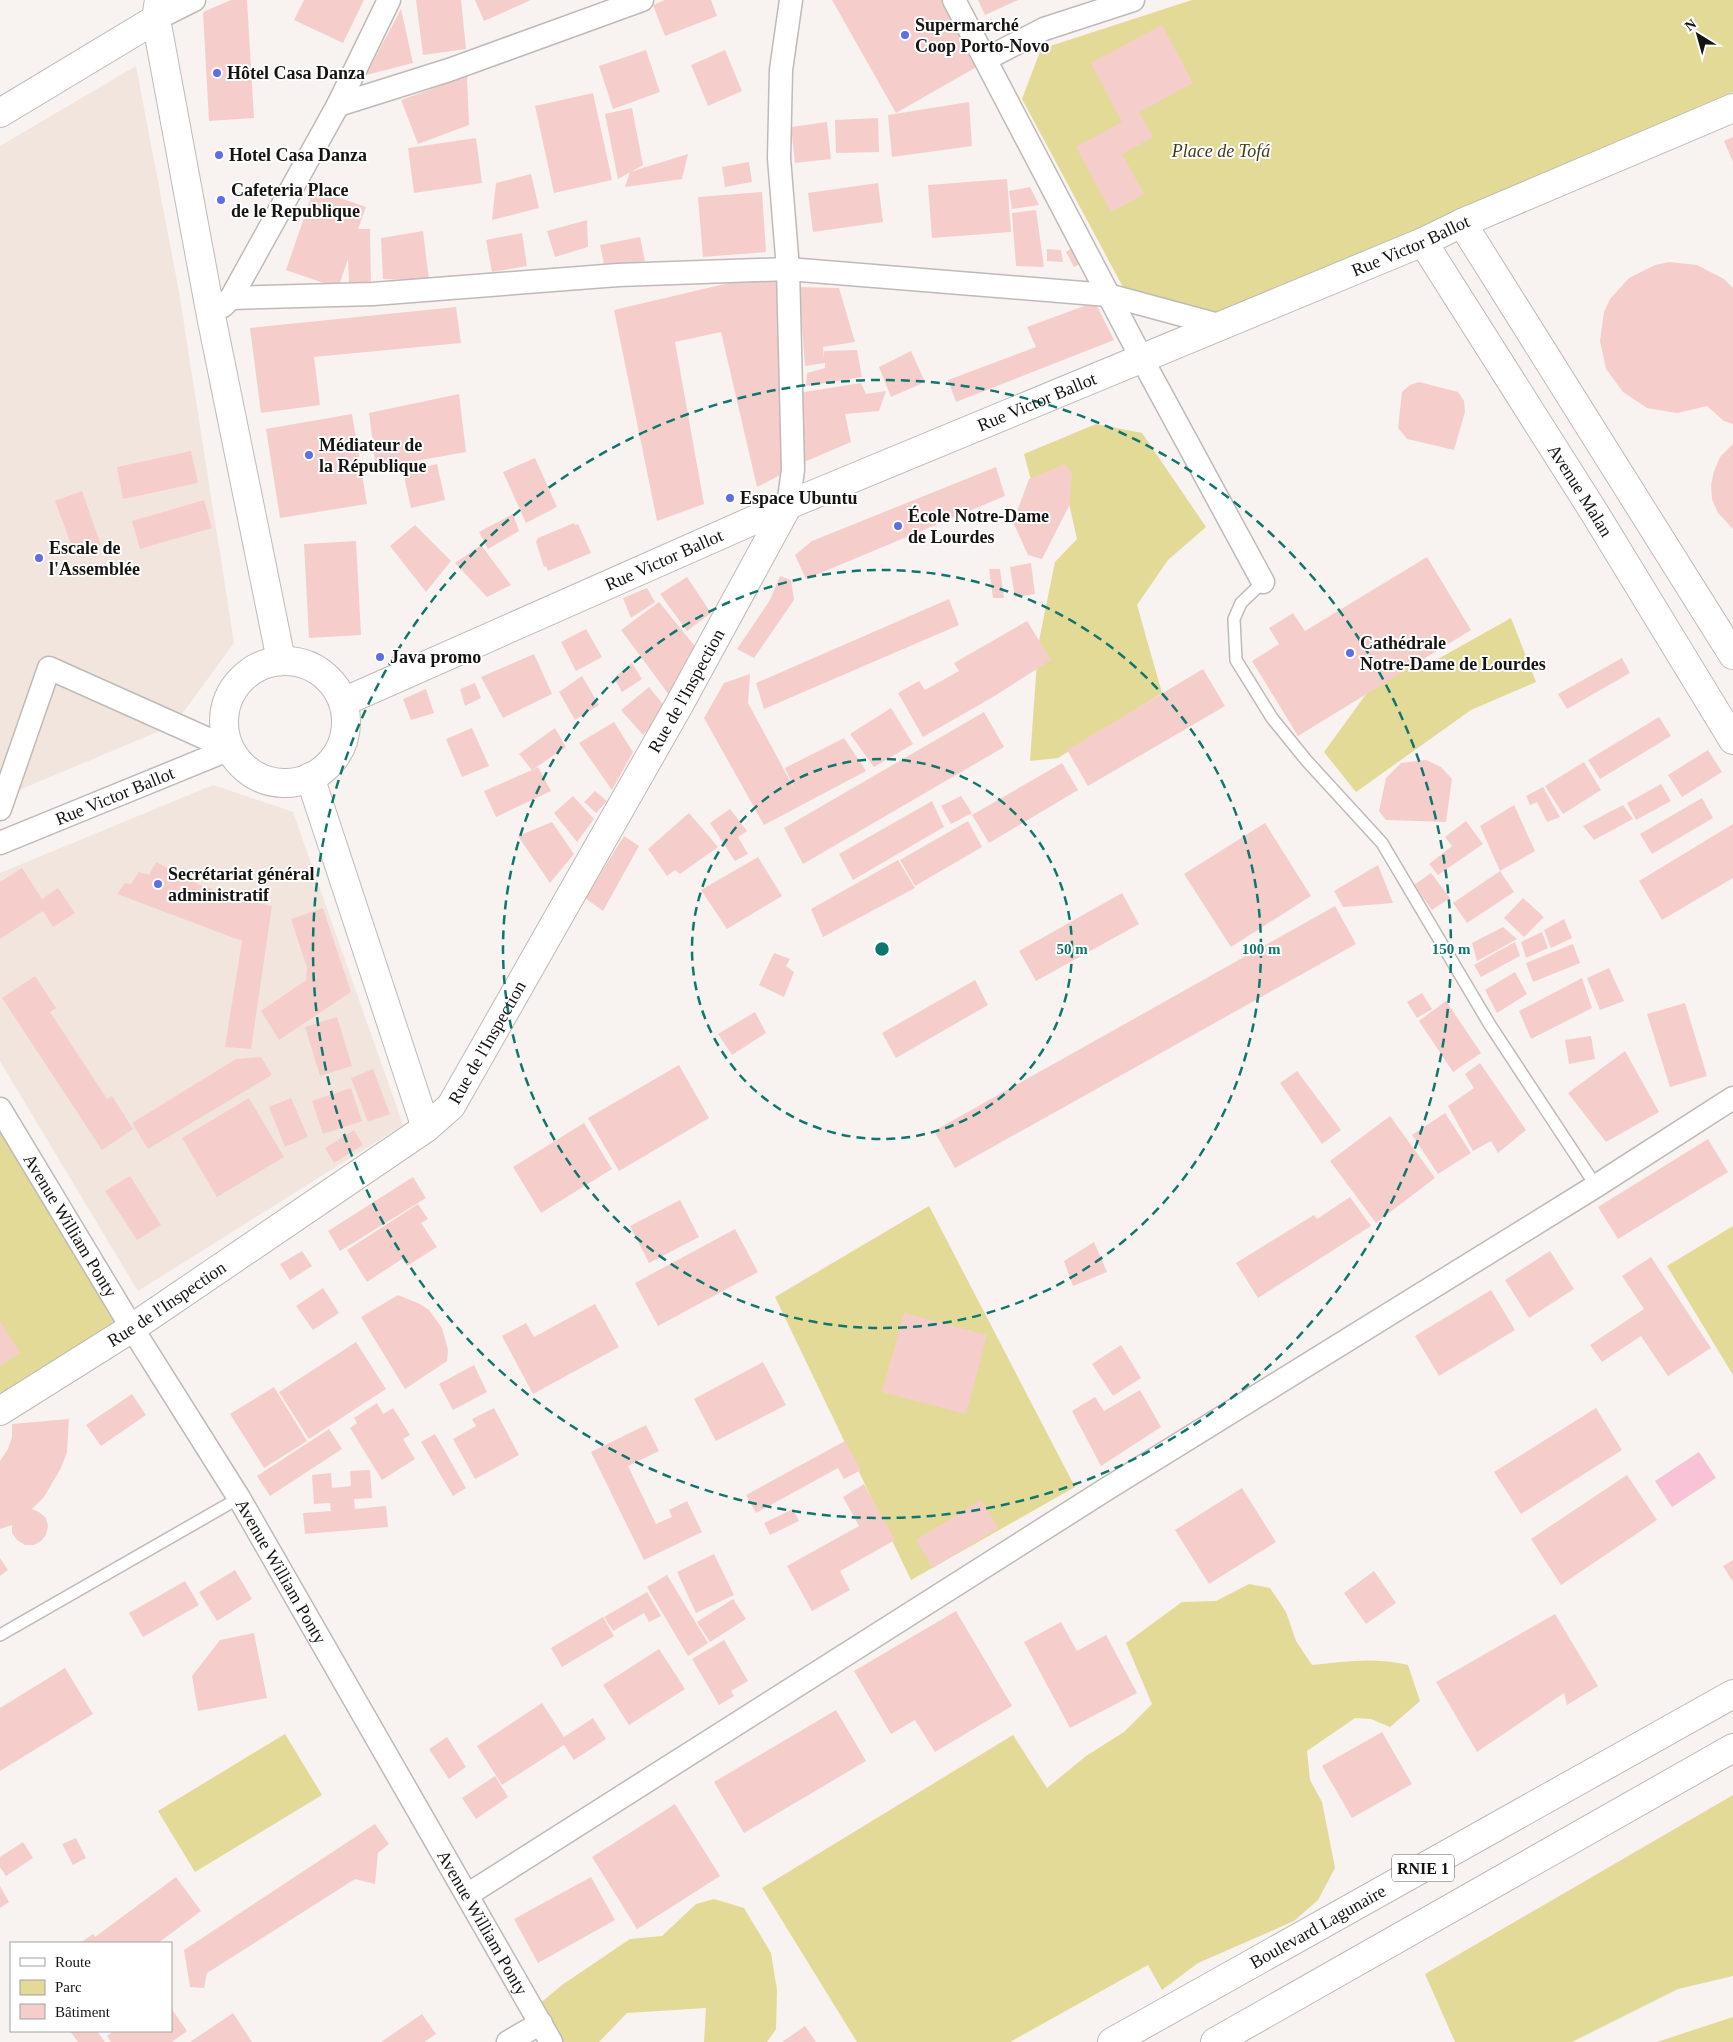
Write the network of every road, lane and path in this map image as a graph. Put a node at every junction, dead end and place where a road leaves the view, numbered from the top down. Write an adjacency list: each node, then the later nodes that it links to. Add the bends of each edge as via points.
1 (194, 0): 7 (street)
2 (389, 0): 9 (street)
3 (642, 0): 9 (street, via 449,70)
4 (791, 0): 14 (street, via 781,70 779,158)
5 (954, 0): 8 (street)
6 (1133, 0): 8 (street, via 1044,29)
7 (157, 10): 11 (main road); 17 (main road)
8 (986, 59): 15 (street)
9 (338, 105): 16 (street)
10 (1733, 108): 12 (main road, Rue Victor Ballot)
11 (0, 113)
12 (1462, 223): 13 (main road, Rue Victor Ballot); 22 (main road)
13 (1423, 242): 18 (main road, Rue Victor Ballot); 24 (main road, Avenue Malan)
14 (788, 269): 15 (street); 16 (street, via 618,275 373,294); 20 (street, via 793,470)
15 (1108, 295): 18 (street); 19 (street)
16 (231, 298): 17 (street)
17 (211, 316): 23 (main road)
18 (1219, 325): 19 (main road, Rue Victor Ballot)
19 (1142, 359): 20 (main road, Rue Victor Ballot); 21 (street)
20 (788, 505): 25 (main road, Rue Victor Ballot); 33 (main road, Rue de l'Inspection, via 458,1096 444,1114)
21 (1263, 582): 34 (lane, via 1241,603 1234,619 1236,660 1272,718 1382,843 1490,1025)
22 (1731, 651): 24 (main road)
23 (281, 660): 25 (main road, via 300,662 319,671 334,684); 27 (main road, via 252,670 231,692 223,720)
24 (1689, 668): 26 (main road, Avenue Malan)
25 (343, 702): 28 (main road, via 346,729 341,746 332,761)
26 (1733, 740)
27 (230, 749): 28 (main road, via 242,766 269,782 290,783); 29 (street, via 49,668); 30 (street, Rue Victor Ballot)
28 (310, 778): 33 (main road)
29 (0, 809)
30 (0, 843)
31 (1733, 1098): 34 (street)
32 (0, 1109): 35 (street, Avenue William Ponty)
33 (426, 1128): 35 (main road, Rue de l'Inspection)
34 (1596, 1186): 41 (street, via 1097,1495)
35 (132, 1328): 36 (main road, Rue de l'Inspection); 37 (street, Avenue William Ponty)
36 (0, 1411)
37 (239, 1498): 38 (lane); 41 (street, Avenue William Ponty)
38 (0, 1635)
39 (1733, 1694): 44 (main road, Boulevard Lagunaire / RNIE 1)
40 (1733, 1748): 45 (main road, RNIE 1)
41 (467, 1895): 42 (street, Avenue William Ponty)
42 (546, 2033): 43 (street)
43 (508, 2042)
44 (1112, 2042)
45 (1215, 2042)

